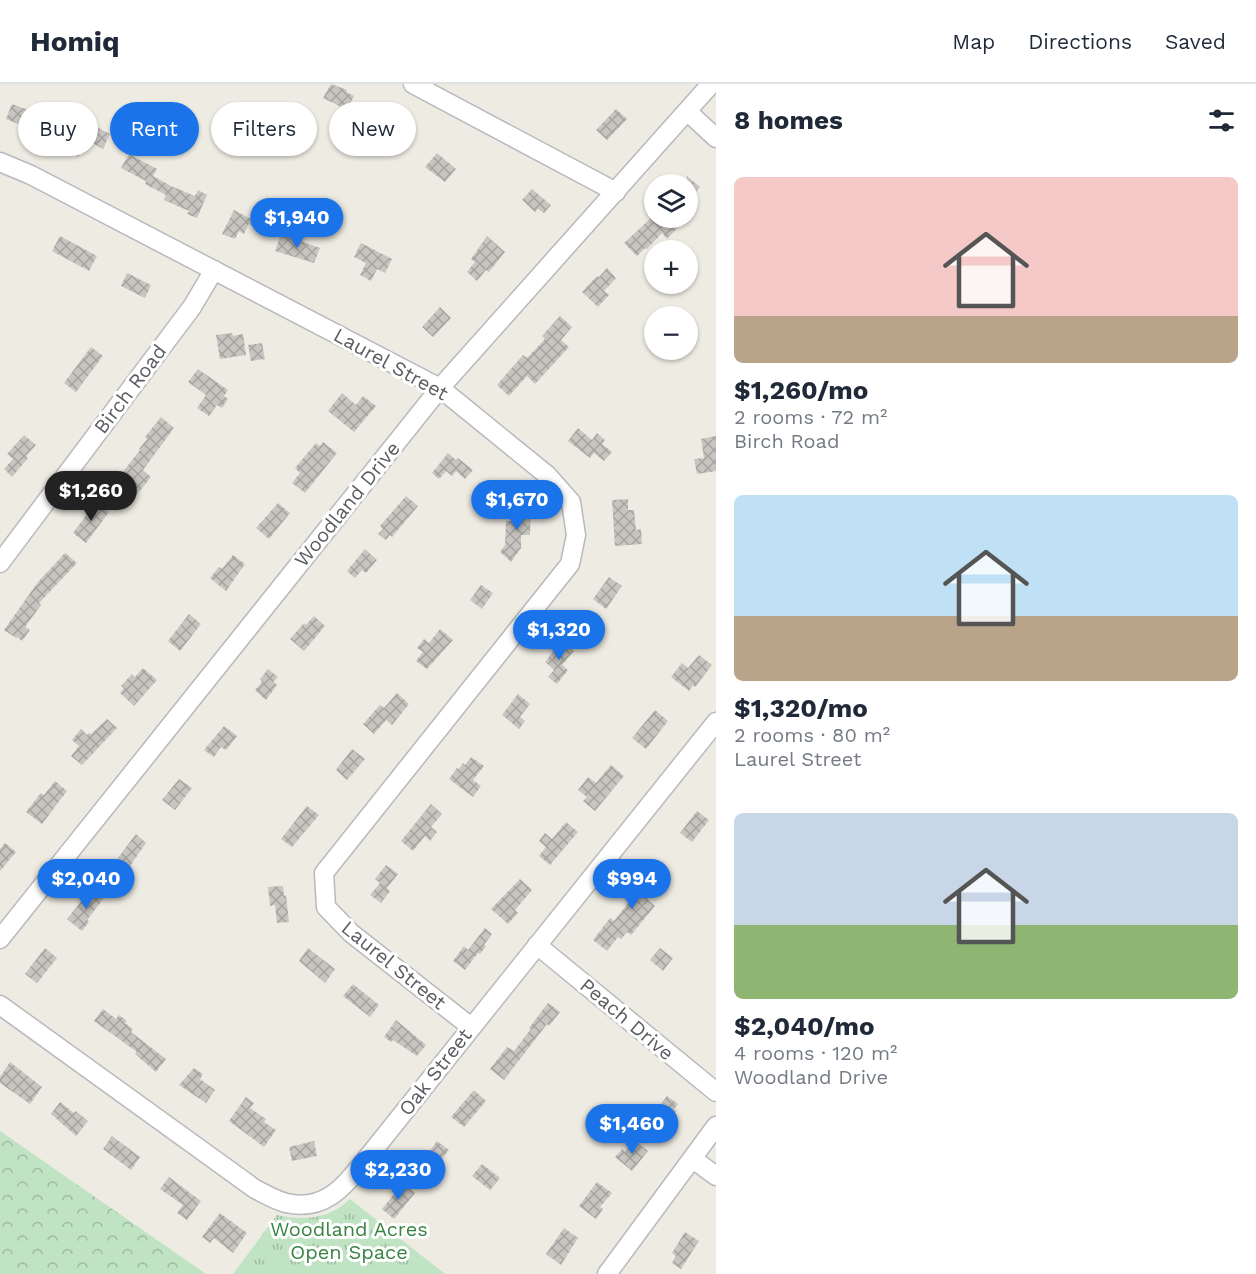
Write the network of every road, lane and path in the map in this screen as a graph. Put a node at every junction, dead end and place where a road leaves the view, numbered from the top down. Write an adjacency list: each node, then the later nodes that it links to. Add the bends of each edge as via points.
1 (413, 84): 6 (street)
2 (711, 84): 3 (street, Woodland Drive)
3 (688, 112): 4 (street); 6 (street, Woodland Drive)
4 (716, 138)
5 (0, 162): 7 (street, Laurel Street)
6 (616, 192): 8 (street, Woodland Drive)
7 (214, 270): 8 (street, Laurel Street); 9 (street, Birch Road, via 192,307)
8 (440, 388): 11 (street, Woodland Drive); 14 (street, Laurel Street, via 547,475 571,502 576,535 570,564 324,873 326,907 351,933)
9 (0, 563)
10 (716, 722): 12 (street, Oak Street)
11 (0, 939)
12 (537, 945): 14 (street, Oak Street); 15 (street, Peach Drive)
13 (0, 1005): 14 (street, Oak Street, via 255,1189 285,1203 304,1204 326,1200 345,1184)
14 (471, 1027)
15 (716, 1092)
16 (716, 1126): 17 (street)
17 (693, 1159): 18 (street); 19 (street)
18 (716, 1176)
19 (607, 1274)

